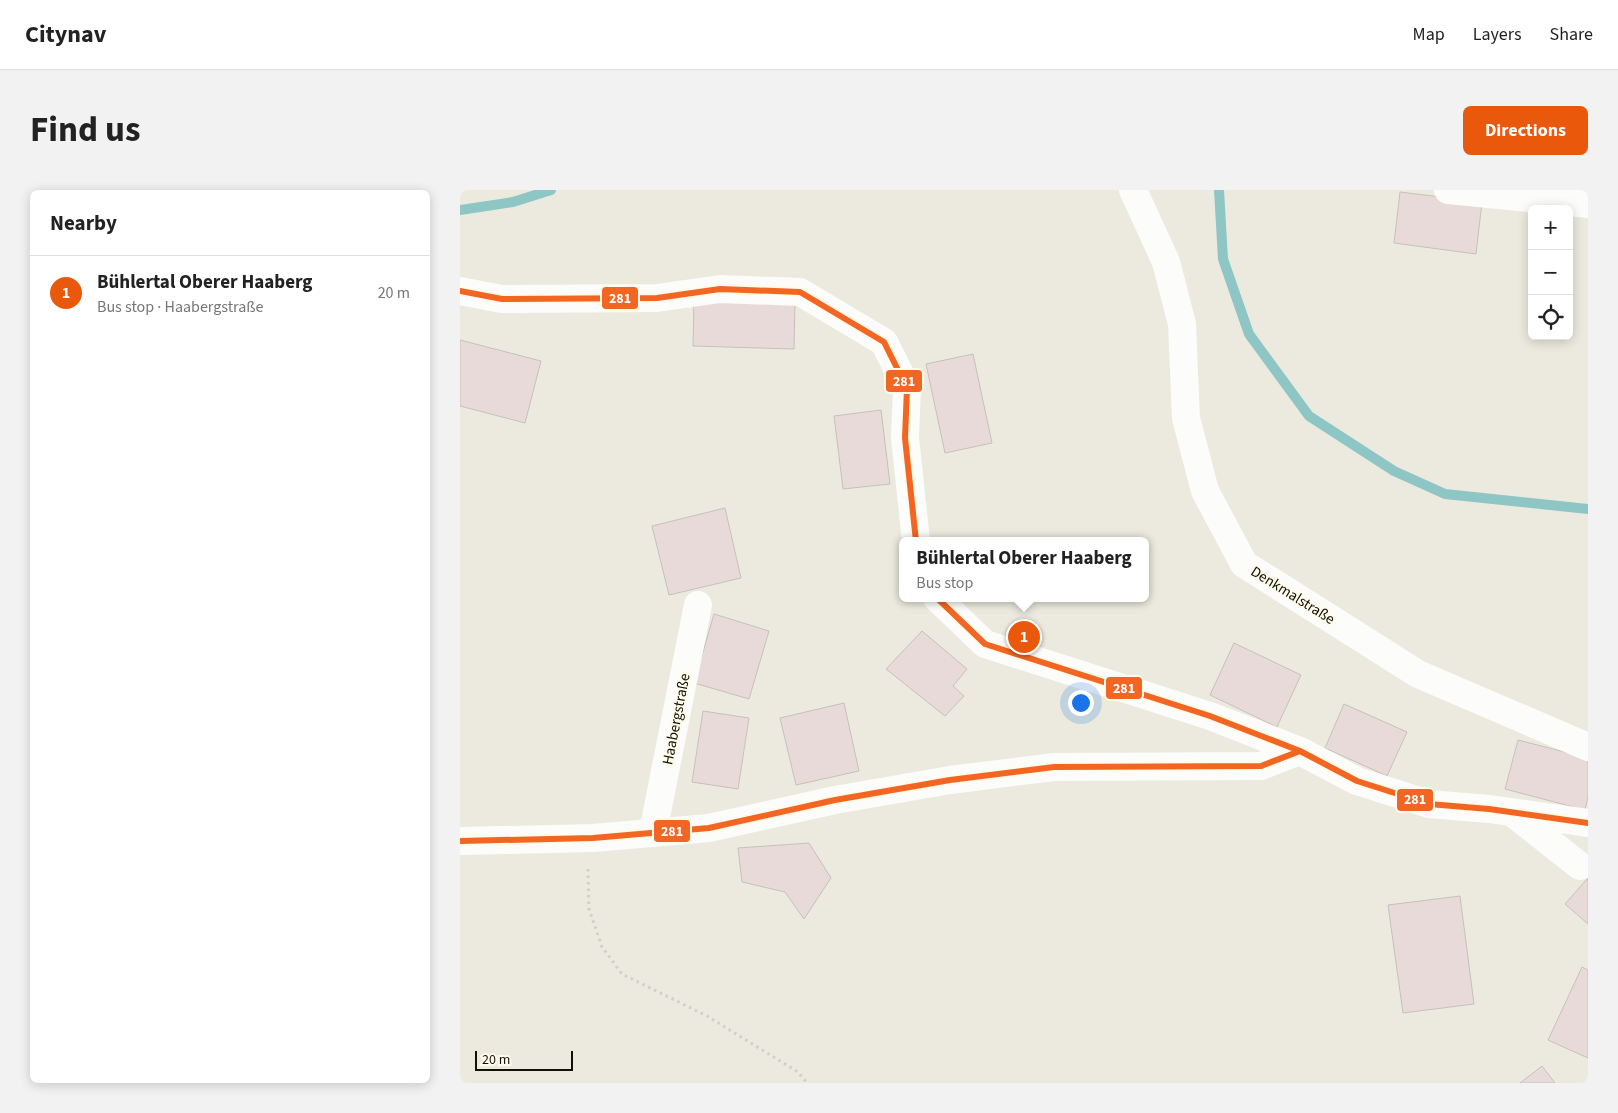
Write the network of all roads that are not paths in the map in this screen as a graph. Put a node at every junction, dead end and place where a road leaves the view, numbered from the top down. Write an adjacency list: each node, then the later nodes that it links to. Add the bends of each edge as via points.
1 (1133, 190): 8 (street, Denkmalstraße, via 1166,262 1182,324 1186,418 1205,490 1244,564 1418,674)
2 (1448, 190): 3 (street)
3 (1588, 204)
4 (460, 291): 5 (street, via 502,299 657,298 720,289 800,292 884,342 906,388 904,438)
5 (916, 537)
6 (941, 602): 9 (street, via 985,644 1210,716)
7 (698, 605): 12 (street, Haabergstraße)
8 (1588, 747)
9 (1300, 751): 10 (street, via 1357,781 1429,804); 12 (street, via 1261,766 1054,767 835,800 710,828)
10 (1510, 812): 11 (street); 14 (street)
11 (1588, 823)
12 (653, 832): 13 (street, via 593,838)
13 (460, 841)
14 (1580, 866)

